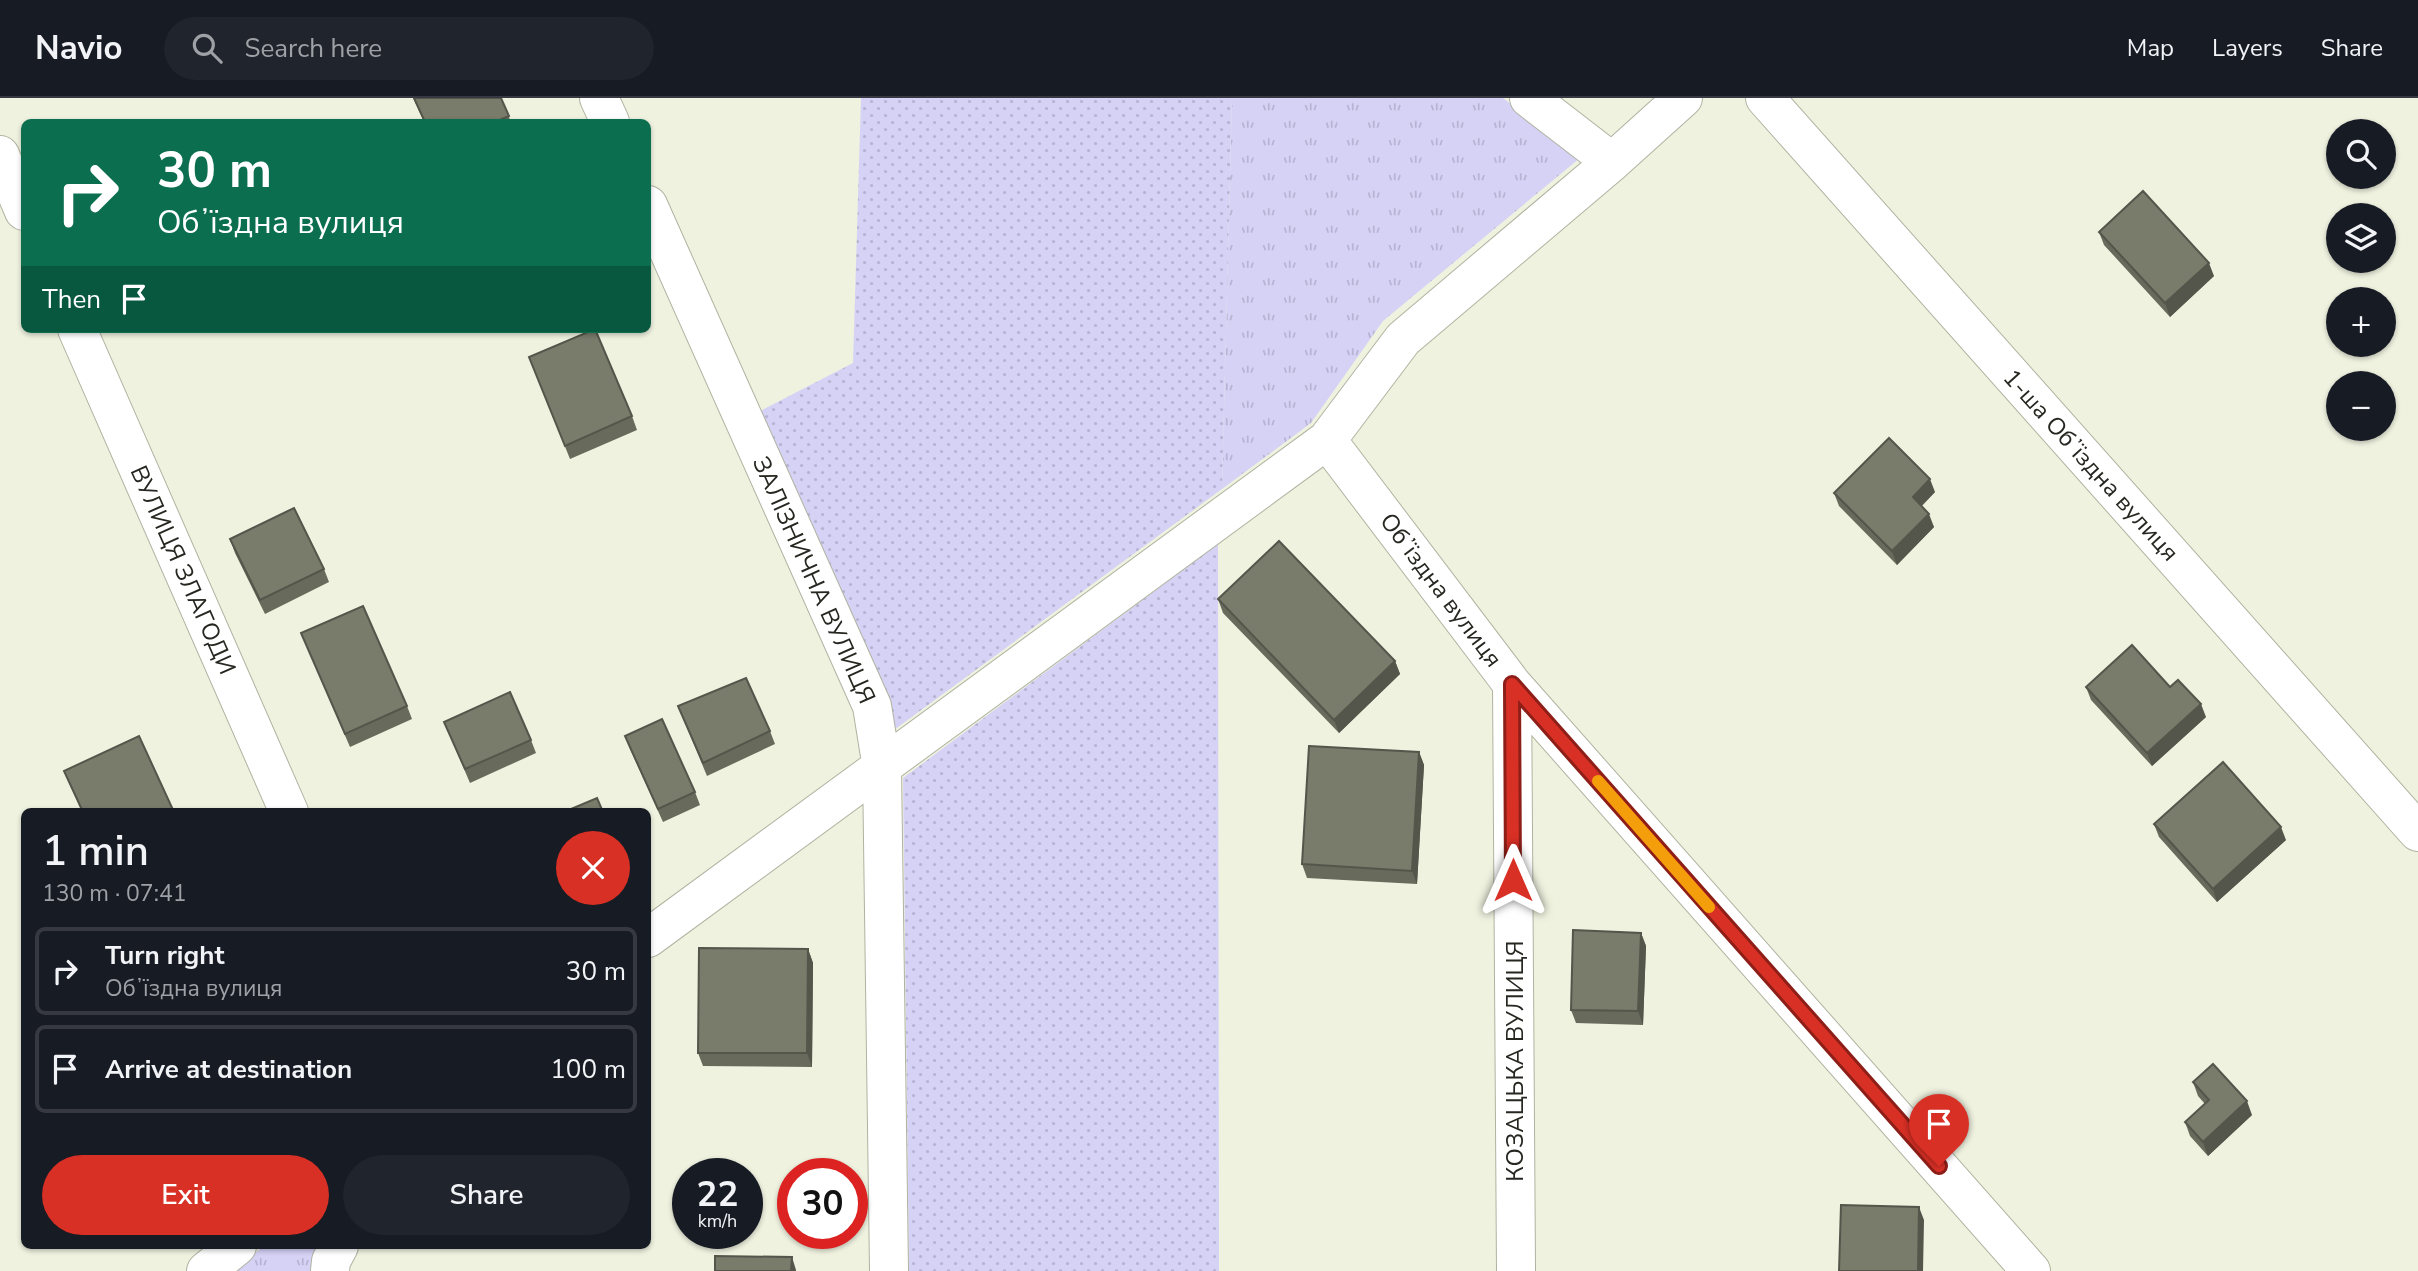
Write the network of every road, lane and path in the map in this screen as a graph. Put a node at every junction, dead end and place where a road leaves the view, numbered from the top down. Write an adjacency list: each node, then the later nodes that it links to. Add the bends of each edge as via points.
1 (599, 98): 5 (street)
2 (1529, 98): 7 (street)
3 (1683, 98): 7 (street)
4 (1765, 98): 15 (street, 1-ша Обʼїздна вулиця)
5 (609, 119)
6 (0, 155): 8 (street)
7 (1612, 162): 11 (street, via 1403,339)
8 (21, 204)
9 (651, 212): 13 (street, ЗАЛІЗНИЧНА ВУЛИЦЯ, via 872,706)
10 (79, 333): 14 (street, ВУЛИЦЯ ЗЛАГОДИ)
11 (1327, 440): 12 (street, Обʼїздна вулиця); 13 (street)
12 (1512, 684): 22 (street, КОЗАЦЬКА ВУЛИЦЯ); 23 (street, Обʼїздна вулиця)
13 (881, 768): 16 (street); 21 (street, ЗАЛІЗНИЧНА ВУЛИЦЯ)
14 (287, 808)
15 (2418, 832)
16 (651, 936)
17 (233, 1249): 19 (street)
18 (337, 1249): 20 (street)
19 (206, 1271)
20 (330, 1271)
21 (889, 1271)
22 (1516, 1271)
23 (2031, 1271)

